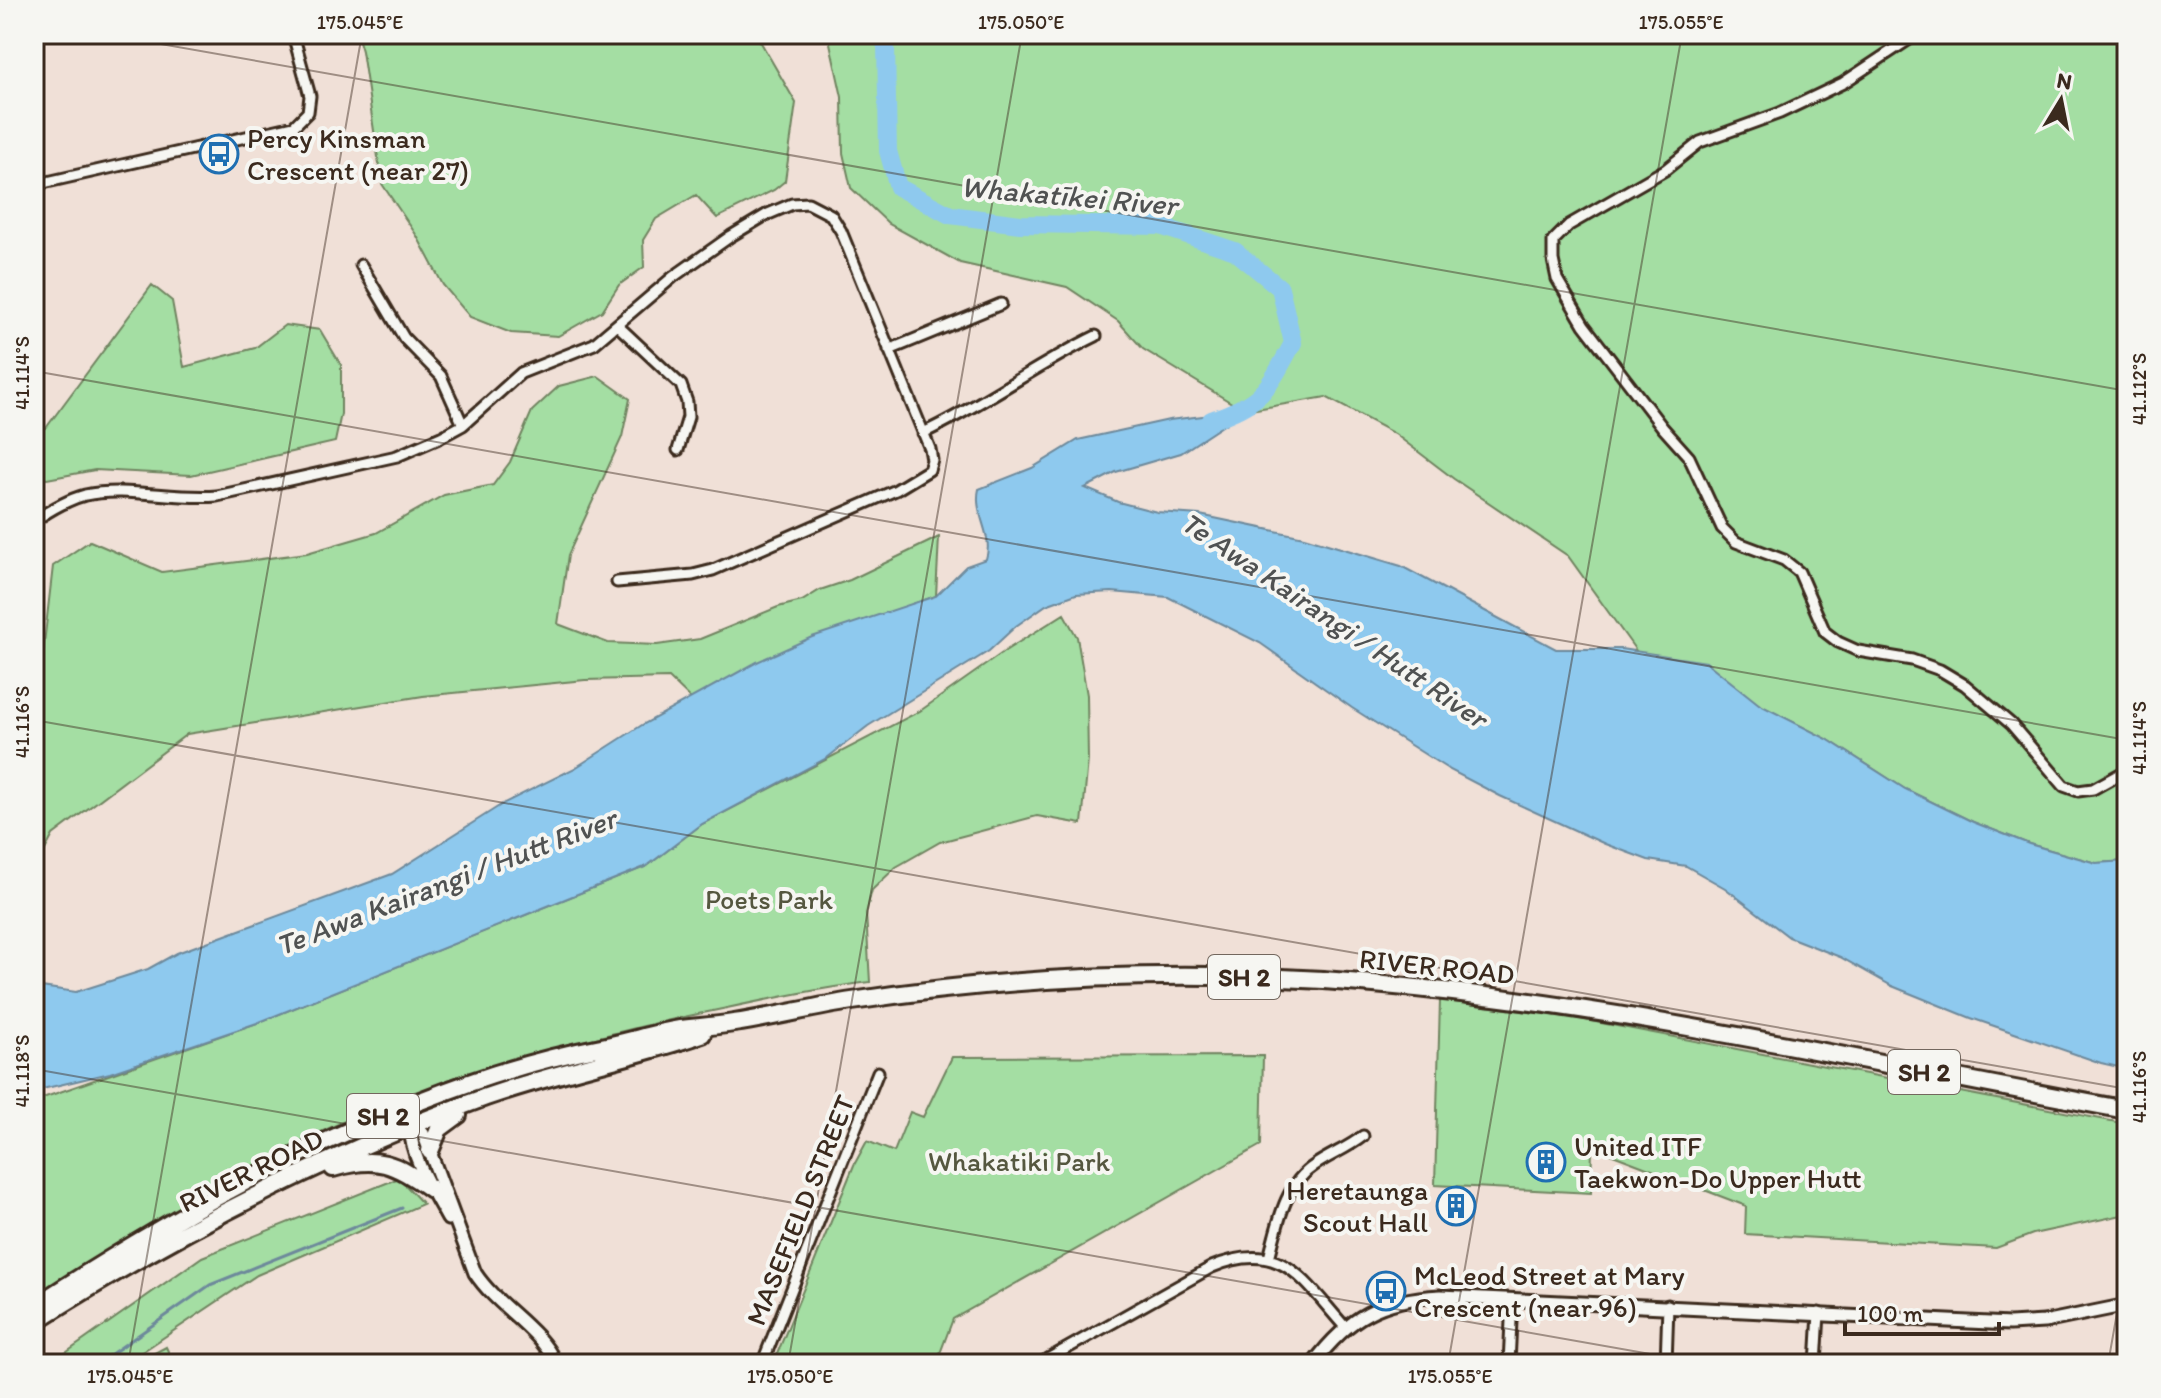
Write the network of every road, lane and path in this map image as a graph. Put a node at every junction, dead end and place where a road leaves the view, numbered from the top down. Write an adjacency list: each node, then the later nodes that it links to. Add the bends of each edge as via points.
1 (293, 34): 3 (street, via 310,96 308,112 294,126)
2 (1917, 34): 14 (street, via 1843,83 1700,142 1665,170 1569,225 1553,241 1557,279 1584,325 1689,457 1722,528 1736,542 1784,560 1799,572 1825,632 1858,651 1912,660 1965,685 2011,724 2064,786 2093,789)
3 (34, 185)
4 (361, 265): 9 (street, via 404,338 441,376)
5 (1001, 304): 8 (street)
6 (617, 325): 8 (street, via 731,236 780,208 808,203 836,221); 9 (street, via 583,350 521,373); 11 (street, via 681,385 688,417)
7 (1096, 336): 10 (street)
8 (889, 350): 10 (street)
9 (463, 425): 12 (street, via 397,456 333,471 217,496 86,495)
10 (923, 433): 13 (street, via 932,455 929,470 896,490 713,570)
11 (678, 450)
12 (34, 521)
13 (617, 582)
14 (2127, 770)
15 (734, 1023): 16 (highway, RIVER ROAD / SH 2); 18 (highway, RIVER ROAD / SH 2); 19 (highway, RIVER ROAD / SH 2, via 850,1001 1034,983 1220,977 1322,980 1562,1006)
16 (607, 1046): 20 (highway, via 425,1110); 24 (highway, RIVER ROAD / SH 2, via 567,1053 405,1107 274,1166)
17 (878, 1072): 36 (street, MASEFIELD STREET)
18 (567, 1073): 20 (highway, RIVER ROAD / SH 2); 22 (highway, via 447,1121)
19 (2127, 1110)
20 (410, 1126): 22 (street, via 423,1133); 23 (street, via 410,1139); 24 (highway, via 387,1125); 25 (highway, RIVER ROAD / SH 2, via 279,1183)
21 (1363, 1136): 27 (street, via 1301,1177 1282,1209)
22 (430, 1151): 26 (street)
23 (431, 1189): 25 (highway, via 391,1164 353,1162); 26 (street)
24 (173, 1223): 31 (highway, RIVER ROAD / SH 2)
25 (168, 1243): 33 (highway, RIVER ROAD / SH 2)
26 (464, 1248): 35 (street, via 488,1292 541,1339)
27 (1269, 1258): 34 (street, via 1300,1277); 37 (street, via 1235,1258 1212,1267)
28 (1512, 1299): 29 (street); 34 (street, via 1413,1297 1373,1309); 39 (street)
29 (1668, 1305): 32 (street); 40 (street)
30 (2127, 1305): 32 (street, via 2010,1324)
31 (34, 1307)
32 (1819, 1313): 41 (street)
33 (34, 1322)
34 (1345, 1327): 38 (street)
35 (556, 1364)
36 (762, 1364)
37 (1039, 1364)
38 (1313, 1364)
39 (1509, 1364)
40 (1666, 1364)
41 (1816, 1364)

